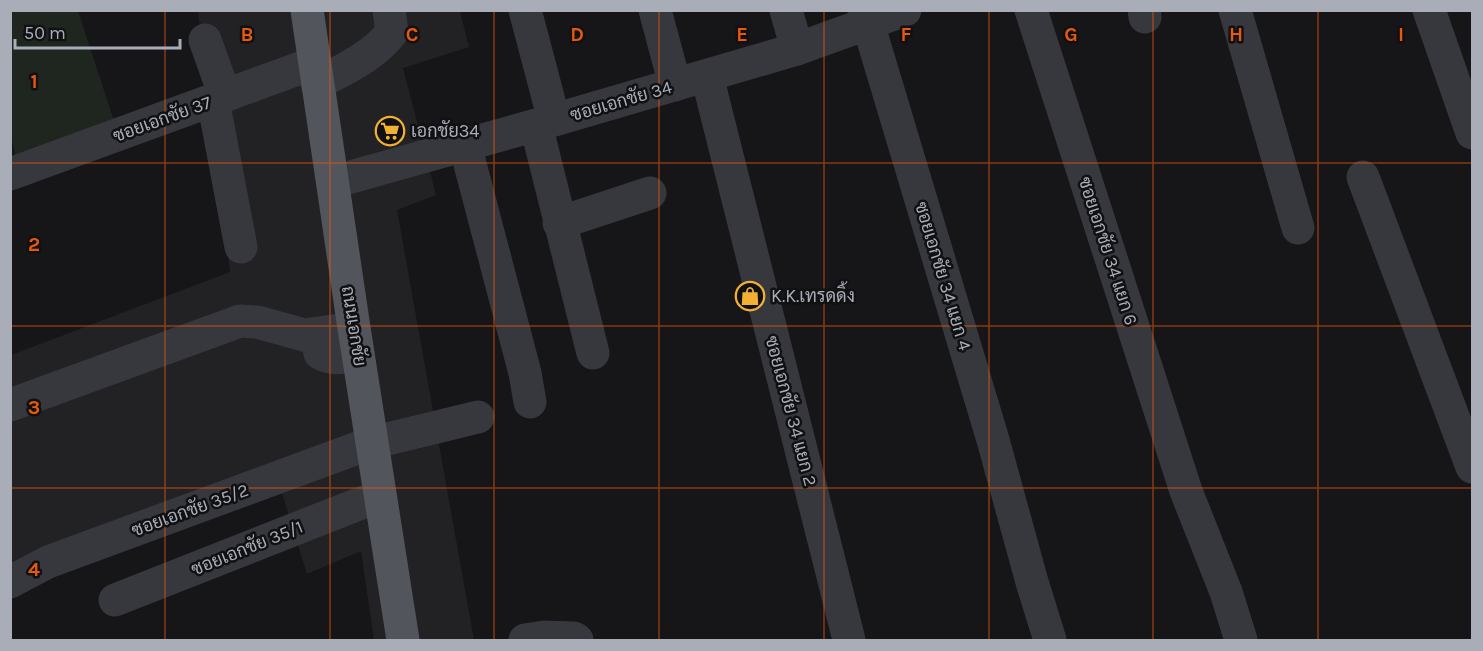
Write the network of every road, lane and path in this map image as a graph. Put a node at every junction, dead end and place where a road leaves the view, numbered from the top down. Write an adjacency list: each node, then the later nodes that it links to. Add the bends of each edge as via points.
1 (307, 10): 14 (main road, ถนนเอกชัย)
2 (389, 10): 14 (street, ซอยเอกชัย 37, via 392,32 381,46 362,59)
3 (525, 10): 18 (street)
4 (655, 10): 16 (street)
5 (786, 10): 12 (street)
6 (905, 10): 10 (street, ซอยเอกชัย 34)
7 (1031, 10): 43 (street, ซอยเอกชัย 34 แยก 6, via 1186,491)
8 (1235, 10): 26 (street)
9 (1429, 10): 13 (street)
10 (866, 18): 12 (street, ซอยเอกชัย 34); 42 (street, ซอยเอกชัย 34 แยก 4)
11 (205, 40): 17 (street)
12 (797, 49): 15 (street, ซอยเอกชัย 34)
13 (1461, 62): 19 (street)
14 (316, 74): 17 (street, ซอยเอกชัย 37); 23 (main road, ถนนเอกชัย)
15 (707, 76): 16 (street, ซอยเอกชัย 34); 41 (street, ซอยเอกชัย 34 แยก 2)
16 (675, 85): 18 (street, ซอยเอกชัย 34)
17 (219, 98): 21 (street, ซอยเอกชัย 37); 27 (street)
18 (545, 123): 20 (street, ซอยเอกชัย 34); 25 (street)
19 (1473, 133)
20 (465, 145): 23 (street, ซอยเอกชัย 34); 30 (street)
21 (10, 174)
22 (1363, 177): 34 (street)
23 (333, 182): 28 (main road, ถนนเอกชัย)
24 (650, 193): 25 (street)
25 (559, 223): 29 (street)
26 (1298, 228)
27 (241, 247)
28 (356, 341): 31 (street, via 240,321); 33 (main road, ถนนเอกชัย)
29 (593, 353)
30 (530, 402)
31 (10, 405)
32 (478, 417): 33 (street, ซอยเอกชัย 35/2)
33 (372, 443): 35 (main road, ถนนเอกชัย); 36 (street, ซอยเอกชัย 35/2, via 48,562)
34 (1473, 467)
35 (379, 496): 37 (street, ซอยเอกชัย 35/1); 38 (main road, ถนนเอกชัย)
36 (10, 582)
37 (115, 600)
38 (403, 640)
39 (525, 640): 40 (street)
40 (577, 640)
41 (849, 640)
42 (1050, 640)
43 (1241, 640)

